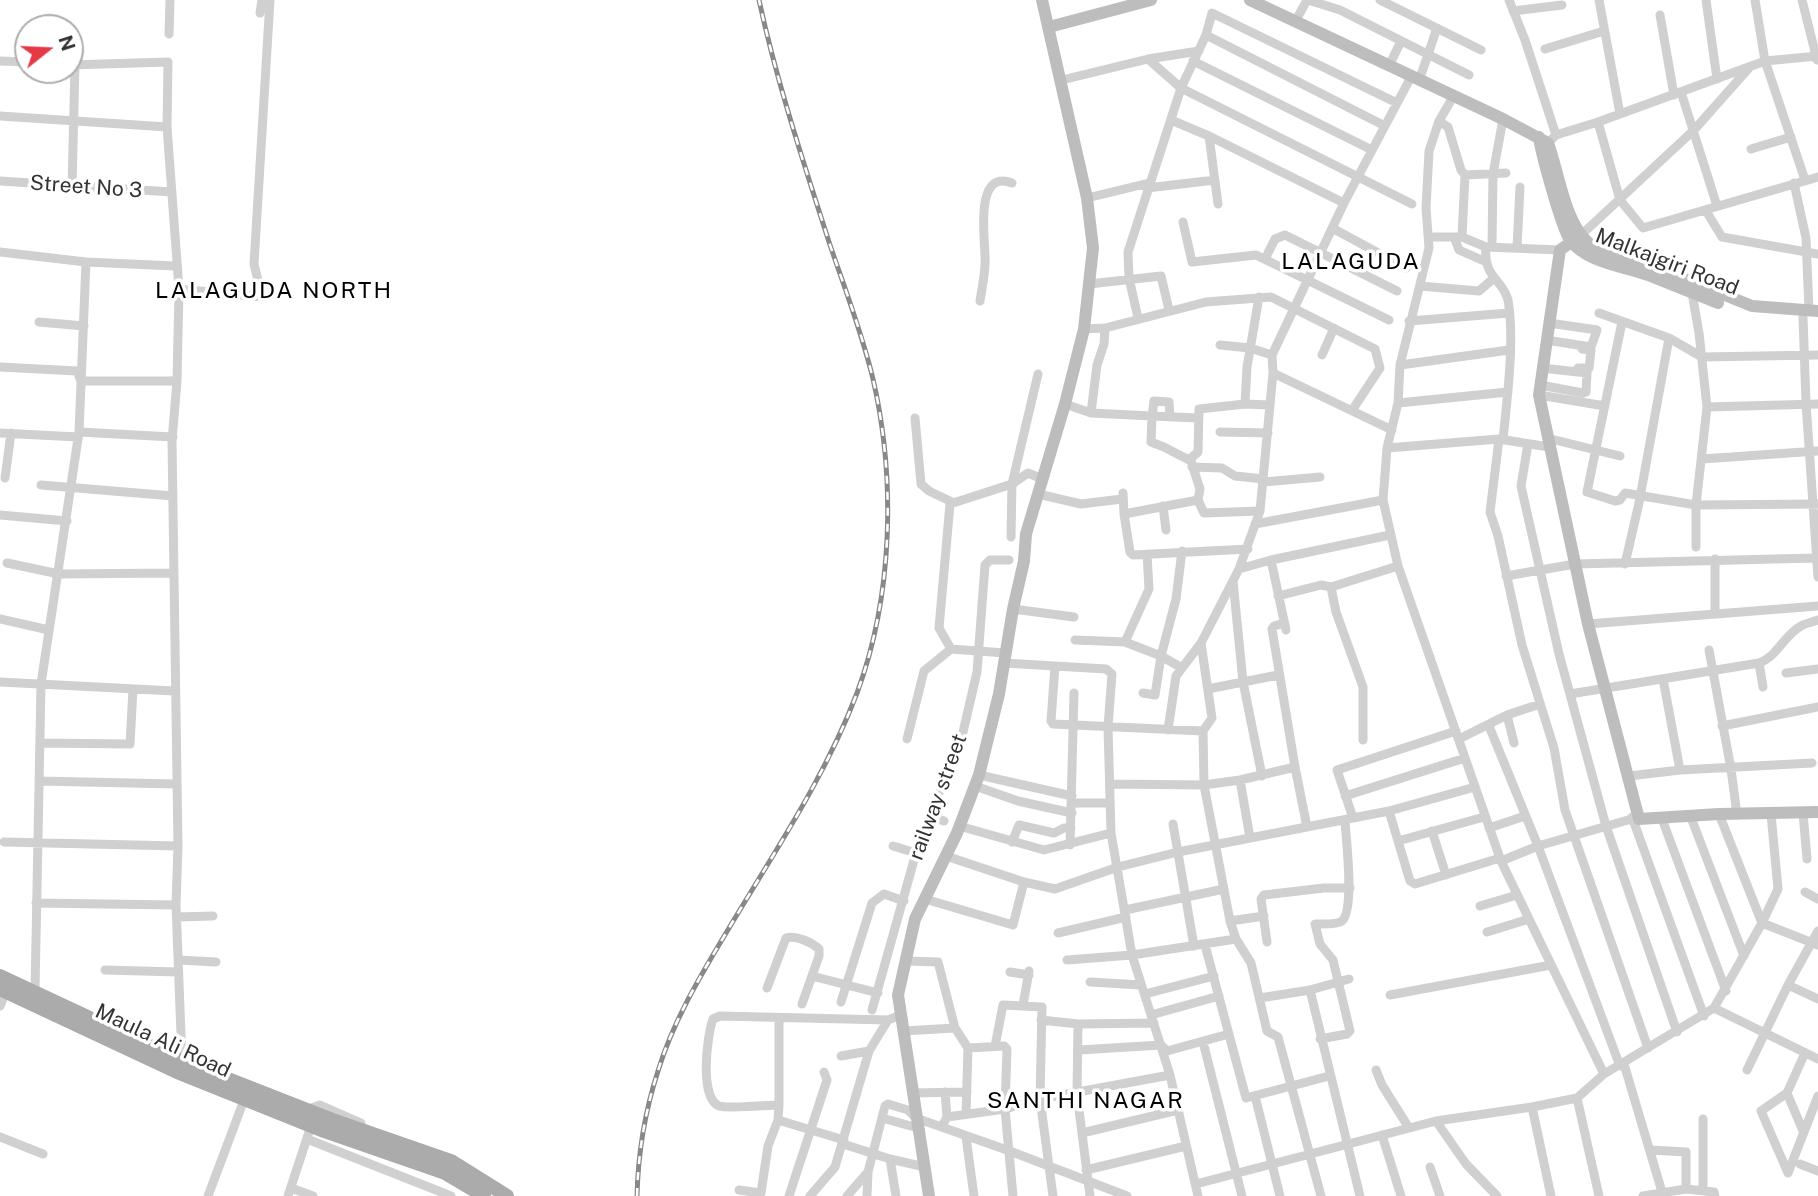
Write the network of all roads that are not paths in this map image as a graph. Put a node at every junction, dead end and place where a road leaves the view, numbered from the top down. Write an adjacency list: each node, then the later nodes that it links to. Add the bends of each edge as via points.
1 (170, 0): 23 (street)
2 (262, 0): 16 (street)
3 (270, 0): 104 (street, via 254,264 262,298)
4 (1042, 0): 20 (main road)
5 (1151, 0): 20 (main road)
6 (1250, 0): 19 (main road)
7 (1307, 0): 19 (street); 25 (street, via 1340,10)
8 (1380, 0): 21 (street)
9 (1509, 0): 15 (street)
10 (1599, 0): 22 (street)
11 (1706, 0): 39 (street)
12 (1755, 0): 33 (street)
13 (1802, 0): 30 (street)
14 (1562, 5): 15 (street)
15 (1513, 10): 58 (street, via 1525,40)
16 (260, 13)
17 (1660, 15): 43 (street)
18 (1597, 17): 22 (street)
19 (1295, 22): 35 (main road)
20 (1049, 27): 40 (main road)
21 (1437, 28): 26 (street); 29 (street)
22 (1602, 32): 27 (street); 46 (street)
23 (169, 34)
24 (1206, 36): 28 (street); 45 (street, via 1212,13); 53 (street)
25 (1401, 40): 29 (street); 35 (street)
26 (1481, 50)
27 (1545, 50)
28 (1199, 51): 31 (street); 32 (street)
29 (1429, 54): 37 (street); 38 (street)
30 (1817, 58): 33 (street)
31 (1148, 60): 40 (street); 42 (street)
32 (1194, 61): 42 (street); 60 (street)
33 (1765, 61): 36 (street); 57 (street)
34 (84, 65): 54 (street, via 168,62)
35 (1390, 66): 38 (main road)
36 (1751, 67): 39 (street); 55 (street)
37 (1469, 75)
38 (1415, 79): 44 (main road); 45 (street)
39 (1717, 79): 43 (street)
40 (1062, 80): 75 (main road)
41 (73, 84): 50 (street)
42 (1181, 88): 49 (street); 65 (street)
43 (1677, 93): 46 (street); 55 (street)
44 (1453, 97): 48 (main road); 51 (street)
45 (1397, 103): 53 (street)
46 (1620, 114): 52 (street)
47 (0, 116): 50 (street)
48 (1503, 119): 58 (main road); 62 (street)
49 (1171, 120): 56 (street); 71 (street)
50 (74, 121): 54 (street); 72 (street)
51 (1439, 121): 63 (street, via 1448,127); 84 (street, via 1429,150)
52 (1598, 122): 58 (street); 76 (street)
53 (1385, 126): 60 (street)
54 (167, 127): 74 (street)
55 (1694, 130): 76 (street); 80 (street)
56 (1209, 136): 66 (street); 77 (street)
57 (1791, 137): 59 (street); 67 (street)
58 (1546, 141): 86 (main road, Malkajgiri Road)
59 (1751, 149)
60 (1372, 150): 65 (street)
61 (1506, 173): 62 (street)
62 (1493, 174): 63 (street); 87 (street)
63 (1465, 175): 85 (street)
64 (1818, 177): 67 (street)
65 (1358, 178): 77 (street); 79 (street)
66 (1215, 180): 71 (street); 78 (street)
67 (1805, 180): 70 (street)
68 (0, 181): 72 (street, Street No 3)
69 (1012, 183): 108 (street, via 997,181 983,211 986,259)
70 (1794, 183): 80 (street); 91 (street)
71 (1148, 186): 75 (street); 99 (street, via 1128,252)
72 (72, 187): 74 (street, Street No 3)
73 (1520, 187): 88 (street)
74 (172, 192): 97 (street)
75 (1087, 198): 102 (main road, via 1093,248)
76 (1620, 200): 81 (street, via 1643,228); 86 (street)
77 (1344, 203): 83 (street)
78 (1218, 204)
79 (1412, 204)
80 (1717, 206): 81 (street)
81 (1706, 211): 91 (street, via 1722,237)
82 (1183, 222): 94 (street, via 1192,262 1256,254)
83 (1334, 229): 92 (street); 98 (street)
84 (1429, 237): 85 (street); 103 (street)
85 (1458, 237): 87 (street); 95 (street, via 1459,250)
86 (1576, 239): 89 (main road); 106 (main road, Malkajgiri Road, via 1585,253 1600,260); 113 (main road, Malkajgiri Road, via 1737,301)
87 (1489, 247): 88 (street); 95 (street)
88 (1517, 248): 89 (street)
89 (1560, 250): 119 (main road)
90 (0, 252): 96 (street)
91 (1807, 253): 93 (street); 113 (street)
92 (1320, 254): 94 (street, via 1282,235); 101 (street); 105 (street)
93 (1818, 254)
94 (1265, 259): 101 (street)
95 (1484, 261): 100 (street)
96 (86, 262): 97 (street); 120 (street)
97 (175, 266): 104 (street)
98 (1406, 268)
99 (1129, 278): 102 (street); 110 (street, via 1162,277); 114 (street)
100 (1493, 279): 103 (street, via 1479,290); 111 (street, via 1507,296)
101 (1308, 281): 109 (street); 115 (street)
102 (1089, 284): 123 (main road)
103 (1420, 286): 116 (street)
104 (179, 289): 140 (street)
105 (1397, 291)
106 (1692, 293): 113 (main road, Malkajgiri Road, via 1758,316); 133 (street)
107 (1259, 298): 109 (street, via 1271,297); 110 (street); 127 (street)
108 (980, 302)
109 (1296, 308): 122 (street); 130 (street)
110 (1169, 310): 114 (street)
111 (1509, 313): 116 (street); 128 (street)
112 (1599, 313): 118 (street)
113 (1812, 314): 129 (street)
114 (1138, 318): 121 (street)
115 (1388, 320)
116 (1409, 321): 134 (street)
117 (39, 322): 120 (street)
118 (1622, 322): 124 (street); 149 (street)
119 (1549, 323): 125 (main road); 125 (street, via 1597,330 1591,347)
120 (83, 326): 139 (street)
121 (1105, 328): 123 (street); 152 (street)
122 (1334, 328): 131 (street); 151 (street, via 1375,349 1380,361)
123 (1084, 329): 145 (main road)
124 (1669, 338): 133 (street); 184 (street)
125 (1546, 342): 135 (main road); 135 (street, via 1592,353 1586,369)
126 (1220, 345): 127 (street)
127 (1250, 348): 130 (street); 146 (street)
128 (1509, 351): 134 (street); 142 (street)
129 (1803, 354): 132 (street); 133 (street); 144 (street)
130 (1272, 355): 137 (street)
131 (1322, 355)
132 (1818, 355)
133 (1702, 358): 150 (street)
134 (1400, 365): 143 (street)
135 (1543, 365): 141 (main road); 141 (street, via 1587,373 1586,391)
136 (0, 367): 139 (street, via 77,371)
137 (1273, 373): 148 (street); 151 (street)
138 (1038, 374): 170 (street)
139 (81, 381): 140 (street); 162 (street)
140 (177, 381): 163 (street)
141 (1539, 390): 149 (street); 165 (main road)
142 (1508, 392): 143 (street); 164 (street)
143 (1398, 403): 157 (street)
144 (1806, 403): 147 (street); 150 (street); 169 (street)
145 (1065, 404): 152 (street); 177 (main road)
146 (1245, 404): 148 (street); 156 (street, via 1200,408)
147 (1818, 404)
148 (1270, 405): 161 (street)
149 (1605, 406): 168 (street)
150 (1707, 407): 172 (street)
151 (1353, 409): 157 (street)
152 (1091, 413): 153 (street)
153 (1152, 416): 154 (street); 154 (street, via 1153,402 1166,400); 173 (street, via 1151,442)
154 (1170, 417): 156 (street)
155 (915, 418): 187 (street, via 921,484)
156 (1198, 418): 173 (street, via 1198,452)
157 (1392, 430): 167 (street)
158 (1220, 432): 161 (street)
159 (0, 433): 160 (street)
160 (11, 433): 162 (street); 176 (street)
161 (1268, 433): 178 (street)
162 (78, 435): 163 (street); 181 (street)
163 (173, 437): 183 (street)
164 (1501, 440): 166 (street); 167 (street); 215 (street, via 1490,512)
165 (1548, 443): 166 (street); 168 (street); 208 (main road)
166 (1528, 444): 212 (street, via 1521,486)
167 (1387, 448): 186 (street)
168 (1596, 449): 171 (street); 184 (street, via 1587,492 1615,501 1625,493)
169 (1814, 451): 172 (street); 188 (street)
170 (1019, 456): 174 (street); 179 (street)
171 (1620, 456)
172 (1702, 459): 189 (street)
173 (1191, 463): 178 (street); 185 (street, via 1200,489)
174 (1028, 473): 177 (street); 179 (street)
175 (1320, 477): 178 (street)
176 (5, 478)
177 (1042, 479): 182 (main road)
178 (1264, 480): 191 (street)
179 (1012, 484): 187 (street); 198 (street)
180 (41, 485): 181 (street)
181 (72, 487): 183 (street); 194 (street)
182 (1038, 494): 192 (street, via 1081,505 1123,496); 221 (main road)
183 (173, 496): 213 (street)
184 (1639, 496): 189 (street); 209 (street)
185 (1198, 500): 190 (street); 191 (street, via 1206,514)
186 (1382, 500): 195 (street); 197 (street)
187 (953, 502): 231 (street, via 948,508 939,628)
188 (1815, 504): 189 (street); 203 (street)
189 (1696, 505): 199 (street)
190 (1163, 506): 192 (street); 196 (street)
191 (1260, 511): 195 (street)
192 (1124, 514): 202 (street, via 1130,552)
193 (0, 515): 194 (street)
194 (66, 522): 214 (street)
195 (1255, 524): 200 (street)
196 (1166, 530)
197 (1390, 535): 206 (street); 210 (street)
198 (1011, 537)
199 (1696, 547)
200 (1248, 549): 201 (street); 211 (street)
201 (1182, 551): 202 (street); 234 (street, via 1176,599)
202 (1147, 554): 229 (street, via 1149,589)
203 (1815, 558): 204 (street); 216 (street)
204 (1714, 559): 209 (street); 222 (street)
205 (1009, 560): 232 (street, railway street, via 990,560 985,565)
206 (1271, 560): 211 (street); 219 (street)
207 (7, 563): 214 (street)
208 (1575, 564): 209 (street); 212 (street); 226 (main road)
209 (1625, 564)
210 (1398, 566): 218 (street); 264 (street)
211 (1239, 569): 217 (street)
212 (1540, 571): 215 (street); 254 (street)
213 (173, 573): 214 (street); 251 (street)
214 (59, 574): 227 (street)
215 (1506, 576): 255 (street)
216 (1818, 577)
217 (1233, 581): 230 (street); 244 (street)
218 (1331, 587): 219 (street, via 1321,585); 266 (street, via 1363,687)
219 (1278, 596): 242 (street, via 1285,627 1272,627)
220 (1818, 606): 222 (street)
221 (1013, 610): 223 (street); 235 (main road)
222 (1715, 612): 226 (street)
223 (1074, 617)
224 (0, 619): 227 (street)
225 (1818, 620): 236 (street, via 1801,626 1768,660)
226 (1588, 624): 250 (main road)
227 (49, 630): 246 (street)
228 (1075, 640): 229 (street)
229 (1125, 642): 234 (street)
230 (1201, 643): 238 (street); 249 (street)
231 (951, 649): 232 (street); 265 (street, via 924,671)
232 (979, 650): 235 (street); 293 (street, railway street, via 960,745)
233 (1709, 650): 240 (street)
234 (1161, 656): 238 (street); 253 (street, via 1155,695)
235 (1005, 658): 237 (street); 276 (main road)
236 (1759, 663): 240 (street); 247 (street)
237 (1055, 666): 258 (street, via 1051,722); 261 (street, via 1111,671)
238 (1182, 668): 262 (street)
239 (1818, 669): 241 (street)
240 (1712, 671): 243 (street); 260 (street)
241 (1786, 673)
242 (1279, 675): 244 (street); 271 (street)
243 (1663, 679): 250 (street); 273 (street)
244 (1243, 681): 249 (street); 274 (street)
245 (0, 682): 246 (street)
246 (41, 684): 248 (street); 267 (street)
247 (1763, 687)
248 (133, 689): 251 (street); 267 (street, via 130,744)
249 (1208, 689): 263 (street, via 1212,719)
250 (1606, 689): 254 (street); 275 (main road)
251 (174, 691): 279 (street)
252 (1074, 693): 258 (street)
253 (1143, 693)
254 (1570, 694): 302 (street)
255 (1539, 704): 257 (street); 308 (street)
256 (1818, 706): 260 (street)
257 (1507, 715): 259 (street); 268 (street)
258 (1073, 725): 261 (street); 285 (street)
259 (1489, 726): 264 (street); 294 (street)
260 (1722, 726): 272 (street)
261 (1108, 727): 262 (street); 280 (street)
262 (1168, 730): 263 (street)
263 (1203, 731): 281 (street)
264 (1457, 735): 269 (street); 283 (street, via 1338,770)
265 (907, 739)
266 (1363, 740)
267 (40, 743): 278 (street)
268 (1514, 743)
269 (1465, 758): 282 (street); 283 (street)
270 (1812, 763): 272 (street)
271 (1295, 767): 274 (street); 303 (street)
272 (1731, 769): 273 (street); 292 (street)
273 (1680, 770): 275 (street)
274 (1262, 776): 277 (street)
275 (1629, 776): 296 (main road)
276 (977, 780): 285 (street); 285 (street, via 1018,801); 301 (main road)
277 (1240, 780): 281 (street); 309 (street)
278 (39, 781): 279 (street); 312 (street)
279 (176, 784): 316 (street)
280 (1110, 784): 281 (street); 284 (street)
281 (1204, 785): 315 (street)
282 (1475, 787): 286 (street); 295 (street)
283 (1345, 796): 298 (street)
284 (1109, 803): 285 (street); 307 (street)
285 (1072, 804): 304 (street)
286 (1389, 811): 298 (street); 310 (street)
287 (1818, 812): 288 (main road)
288 (1803, 813): 290 (main road); 322 (street)
289 (1719, 814): 291 (main road); 292 (main road); 344 (street)
290 (1771, 814): 292 (main road); 344 (street, via 1778,889)
291 (1690, 815): 297 (main road); 354 (street)
292 (1737, 815)
293 (929, 816): 299 (street); 320 (street, railway street)
294 (1525, 816): 305 (street); 318 (street)
295 (1484, 817): 305 (street); 306 (street)
296 (1635, 818): 297 (main road); 302 (street); 388 (street)
297 (1662, 819): 375 (street)
298 (1349, 820): 303 (street); 327 (street)
299 (944, 821)
300 (1172, 824): 319 (street)
301 (959, 826): 313 (street); 321 (main road)
302 (1606, 826): 308 (street); 396 (street)
303 (1307, 827): 309 (street)
304 (1071, 828): 313 (street, via 1054,833 1019,825); 314 (street)
305 (1489, 828): 323 (street)
306 (1432, 831): 310 (street); 325 (street)
307 (1111, 833): 314 (street); 324 (street)
308 (1574, 836): 318 (street); 405 (street)
309 (1250, 838): 315 (street)
310 (1398, 841): 325 (street, via 1411,882 1420,884)
311 (4, 842): 312 (street)
312 (37, 842): 316 (street); 335 (street)
313 (1012, 842): 314 (street, via 1044,850)
314 (1070, 845)
315 (1216, 845): 319 (street); 328 (street)
316 (178, 846): 336 (street)
317 (893, 846): 320 (street)
318 (1538, 846): 323 (street); 412 (street)
319 (1178, 852): 324 (street); 331 (street)
320 (916, 853): 334 (street, railway street)
321 (946, 856): 326 (street); 333 (main road)
322 (1807, 859)
323 (1500, 860): 325 (street); 330 (street)
324 (1118, 867): 326 (street, via 1055,889); 338 (street)
325 (1446, 875)
326 (1024, 882): 333 (street, via 1013,925)
327 (1350, 888): 340 (street, via 1264,895); 366 (street, via 1343,920 1315,924 1320,944)
328 (1224, 889): 331 (street); 343 (street)
329 (1805, 892): 332 (street)
330 (1517, 895): 337 (street); 342 (street)
331 (1187, 897): 338 (street); 352 (street)
332 (1818, 899)
333 (925, 900): 357 (main road, via 915,919)
334 (904, 901): 368 (street, via 884,894 874,899); 376 (street, railway street)
335 (36, 903): 336 (street); 374 (street)
336 (176, 905): 341 (street)
337 (1480, 906)
338 (1126, 913): 347 (street); 353 (street)
339 (213, 916): 341 (street)
340 (1264, 916): 343 (street); 349 (street)
341 (177, 917): 355 (street)
342 (1528, 919): 345 (street); 359 (street)
343 (1230, 921): 348 (street)
344 (1762, 923): 350 (street); 354 (street)
345 (1486, 932)
346 (1818, 932): 350 (street)
347 (1058, 933)
348 (1236, 939): 351 (street); 379 (street, via 1251,963)
349 (1267, 942)
350 (1815, 944): 369 (street)
351 (1205, 945): 352 (street); 365 (street)
352 (1194, 946): 353 (street)
353 (1132, 955): 356 (street); 371 (street)
354 (1744, 956): 375 (street)
355 (179, 960): 358 (street); 361 (street)
356 (1067, 960)
357 (906, 961): 387 (main road, via 898,995); 394 (street, via 938,962)
358 (216, 962)
359 (1551, 965): 377 (street); 416 (street)
360 (105, 970): 361 (street)
361 (178, 972): 411 (street)
362 (1010, 972): 383 (street, via 1029,973)
363 (0, 976): 374 (main road, Maula Ali Road)
364 (812, 976): 368 (street); 370 (street, via 819,949 789,937); 382 (street)
365 (1214, 976): 371 (street); 378 (street)
366 (1344, 981): 373 (street); 400 (street, via 1350,1031)
367 (1090, 982): 371 (street)
368 (846, 985): 376 (street); 381 (street)
369 (1788, 985): 380 (street); 398 (street)
370 (767, 988)
371 (1143, 989): 390 (street)
372 (3, 990): 384 (street); 399 (main road, Maula Ali Road)
373 (1310, 990): 379 (street); 400 (street)
374 (35, 991): 399 (main road, Maula Ali Road)
375 (1726, 991): 385 (street)
376 (878, 993): 386 (street, railway street)
377 (1390, 995)
378 (1219, 996): 390 (street); 397 (street)
379 (1260, 998): 419 (street, via 1267,1031 1278,1037)
380 (1818, 999)
381 (841, 1002)
382 (802, 1003)
383 (1023, 1005): 392 (street, via 1042,1007); 403 (street, via 1002,1006)
384 (0, 1006)
385 (1714, 1008): 388 (street); 398 (street)
386 (872, 1010)
387 (901, 1015): 391 (street); 395 (main road)
388 (1704, 1016): 396 (street)
389 (779, 1018): 391 (street); 430 (street); 430 (street, via 713,1019 706,1063 710,1099 720,1107)
390 (1153, 1019): 393 (street); 402 (street)
391 (888, 1020): 407 (street)
392 (1041, 1020): 393 (street); 428 (street)
393 (1078, 1024): 406 (street)
394 (955, 1028): 395 (street); 404 (street)
395 (903, 1031): 421 (main road)
396 (1677, 1032): 405 (street)
397 (1229, 1034): 401 (street); 425 (street, via 1246,1098)
398 (1765, 1034): 408 (street); 414 (street)
399 (117, 1037): 411 (main road, Maula Ali Road); 429 (main road, Maula Ali Road, via 177,1072)
400 (1320, 1039): 418 (street)
401 (1203, 1042): 402 (street, via 1167,1051); 467 (street)
402 (1161, 1045): 406 (street); 417 (street)
403 (995, 1046): 404 (street); 432 (street, via 1007,1049)
404 (968, 1048): 422 (street)
405 (1648, 1048): 412 (street)
406 (1079, 1050): 424 (street)
407 (869, 1051): 409 (street); 451 (street)
408 (1805, 1052): 410 (street); 423 (street)
409 (841, 1056)
410 (1818, 1059)
411 (181, 1061): 433 (main road, Maula Ali Road)
412 (1622, 1065): 416 (street); 455 (street)
413 (1376, 1070): 443 (street)
414 (1747, 1070)
415 (824, 1072): 445 (street, via 827,1080)
416 (1604, 1074): 427 (street)
417 (1170, 1075): 424 (street); 434 (street)
418 (1329, 1076): 419 (street); 452 (street)
419 (1292, 1085): 425 (street); 458 (street)
420 (946, 1092): 421 (street); 422 (street); 441 (street)
421 (913, 1093): 442 (main road)
422 (967, 1093): 435 (street)
423 (1787, 1093): 446 (street); 446 (street, via 1761,1111 1788,1173)
424 (1077, 1094): 428 (street); 447 (street)
425 (1255, 1096): 461 (street)
426 (1818, 1096): 440 (street)
427 (1577, 1098): 431 (street); 501 (street)
428 (1040, 1099): 432 (street); 463 (street)
429 (244, 1100): 444 (main road, Maula Ali Road); 477 (street)
430 (779, 1105): 438 (street)
431 (1532, 1107): 439 (street); 500 (street)
432 (1005, 1108): 435 (street); 454 (street)
433 (304, 1110): 444 (main road, Maula Ali Road); 479 (street, via 320,1105 464,1161 490,1179)
434 (1178, 1110): 447 (street); 453 (street)
435 (966, 1114): 441 (street)
436 (882, 1118): 442 (street); 442 (street, via 888,1104 908,1110); 456 (street)
437 (1703, 1119): 472 (street)
438 (778, 1120): 445 (street); 476 (street, via 768,1146)
439 (1436, 1121): 443 (street); 499 (street, via 1466,1164)
440 (1813, 1121): 446 (street)
441 (945, 1122): 442 (street); 450 (street)
442 (917, 1123): 462 (main road)
443 (1409, 1128): 448 (street)
444 (318, 1129): 473 (street); 475 (street); 479 (main road, via 444,1173); 480 (main road, bridge, via 451,1161)
445 (812, 1129): 451 (street); 481 (street)
446 (1803, 1131)
447 (1082, 1133): 468 (street)
448 (1382, 1135): 452 (street); 497 (street)
449 (0, 1137): 457 (street)
450 (966, 1137): 454 (street); 487 (street)
451 (843, 1142): 456 (street); 482 (street, via 835,1167)
452 (1347, 1145): 458 (street); 496 (street)
453 (1186, 1146): 468 (street); 469 (street)
454 (1007, 1150): 463 (street); 488 (street)
455 (1651, 1150): 470 (street, via 1686,1152); 474 (street)
456 (873, 1153): 459 (street); 466 (street)
457 (43, 1154)
458 (1310, 1154): 461 (street); 495 (street)
459 (890, 1160): 462 (street); 485 (street)
460 (1800, 1164): 465 (street)
461 (1271, 1165): 467 (street); 494 (street)
462 (925, 1167): 486 (main road)
463 (1049, 1167): 468 (street); 489 (street)
464 (1430, 1167): 498 (street)
465 (1818, 1171)
466 (868, 1172): 483 (street); 484 (street)
467 (1237, 1174): 469 (street); 493 (street)
468 (1087, 1175): 490 (street); 491 (street)
469 (1196, 1184): 492 (street)
470 (1686, 1189): 472 (street); 474 (street)
471 (739, 1190): 476 (street)
472 (1703, 1190): 503 (street)
473 (290, 1192): 478 (street)
474 (1657, 1194): 502 (street)
475 (445, 1195)
476 (763, 1195)
477 (208, 1196)
478 (313, 1196)
479 (486, 1196)
480 (507, 1196)
481 (789, 1196)
482 (810, 1196)
483 (847, 1196)
484 (867, 1196)
485 (896, 1196)
486 (929, 1196)
487 (974, 1196)
488 (1013, 1196)
489 (1053, 1196)
490 (1090, 1196)
491 (1127, 1196)
492 (1198, 1196)
493 (1242, 1196)
494 (1280, 1196)
495 (1321, 1196)
496 (1360, 1196)
497 (1401, 1196)
498 (1440, 1196)
499 (1497, 1196)
500 (1551, 1196)
501 (1600, 1196)
502 (1643, 1196)
503 (1715, 1196)

